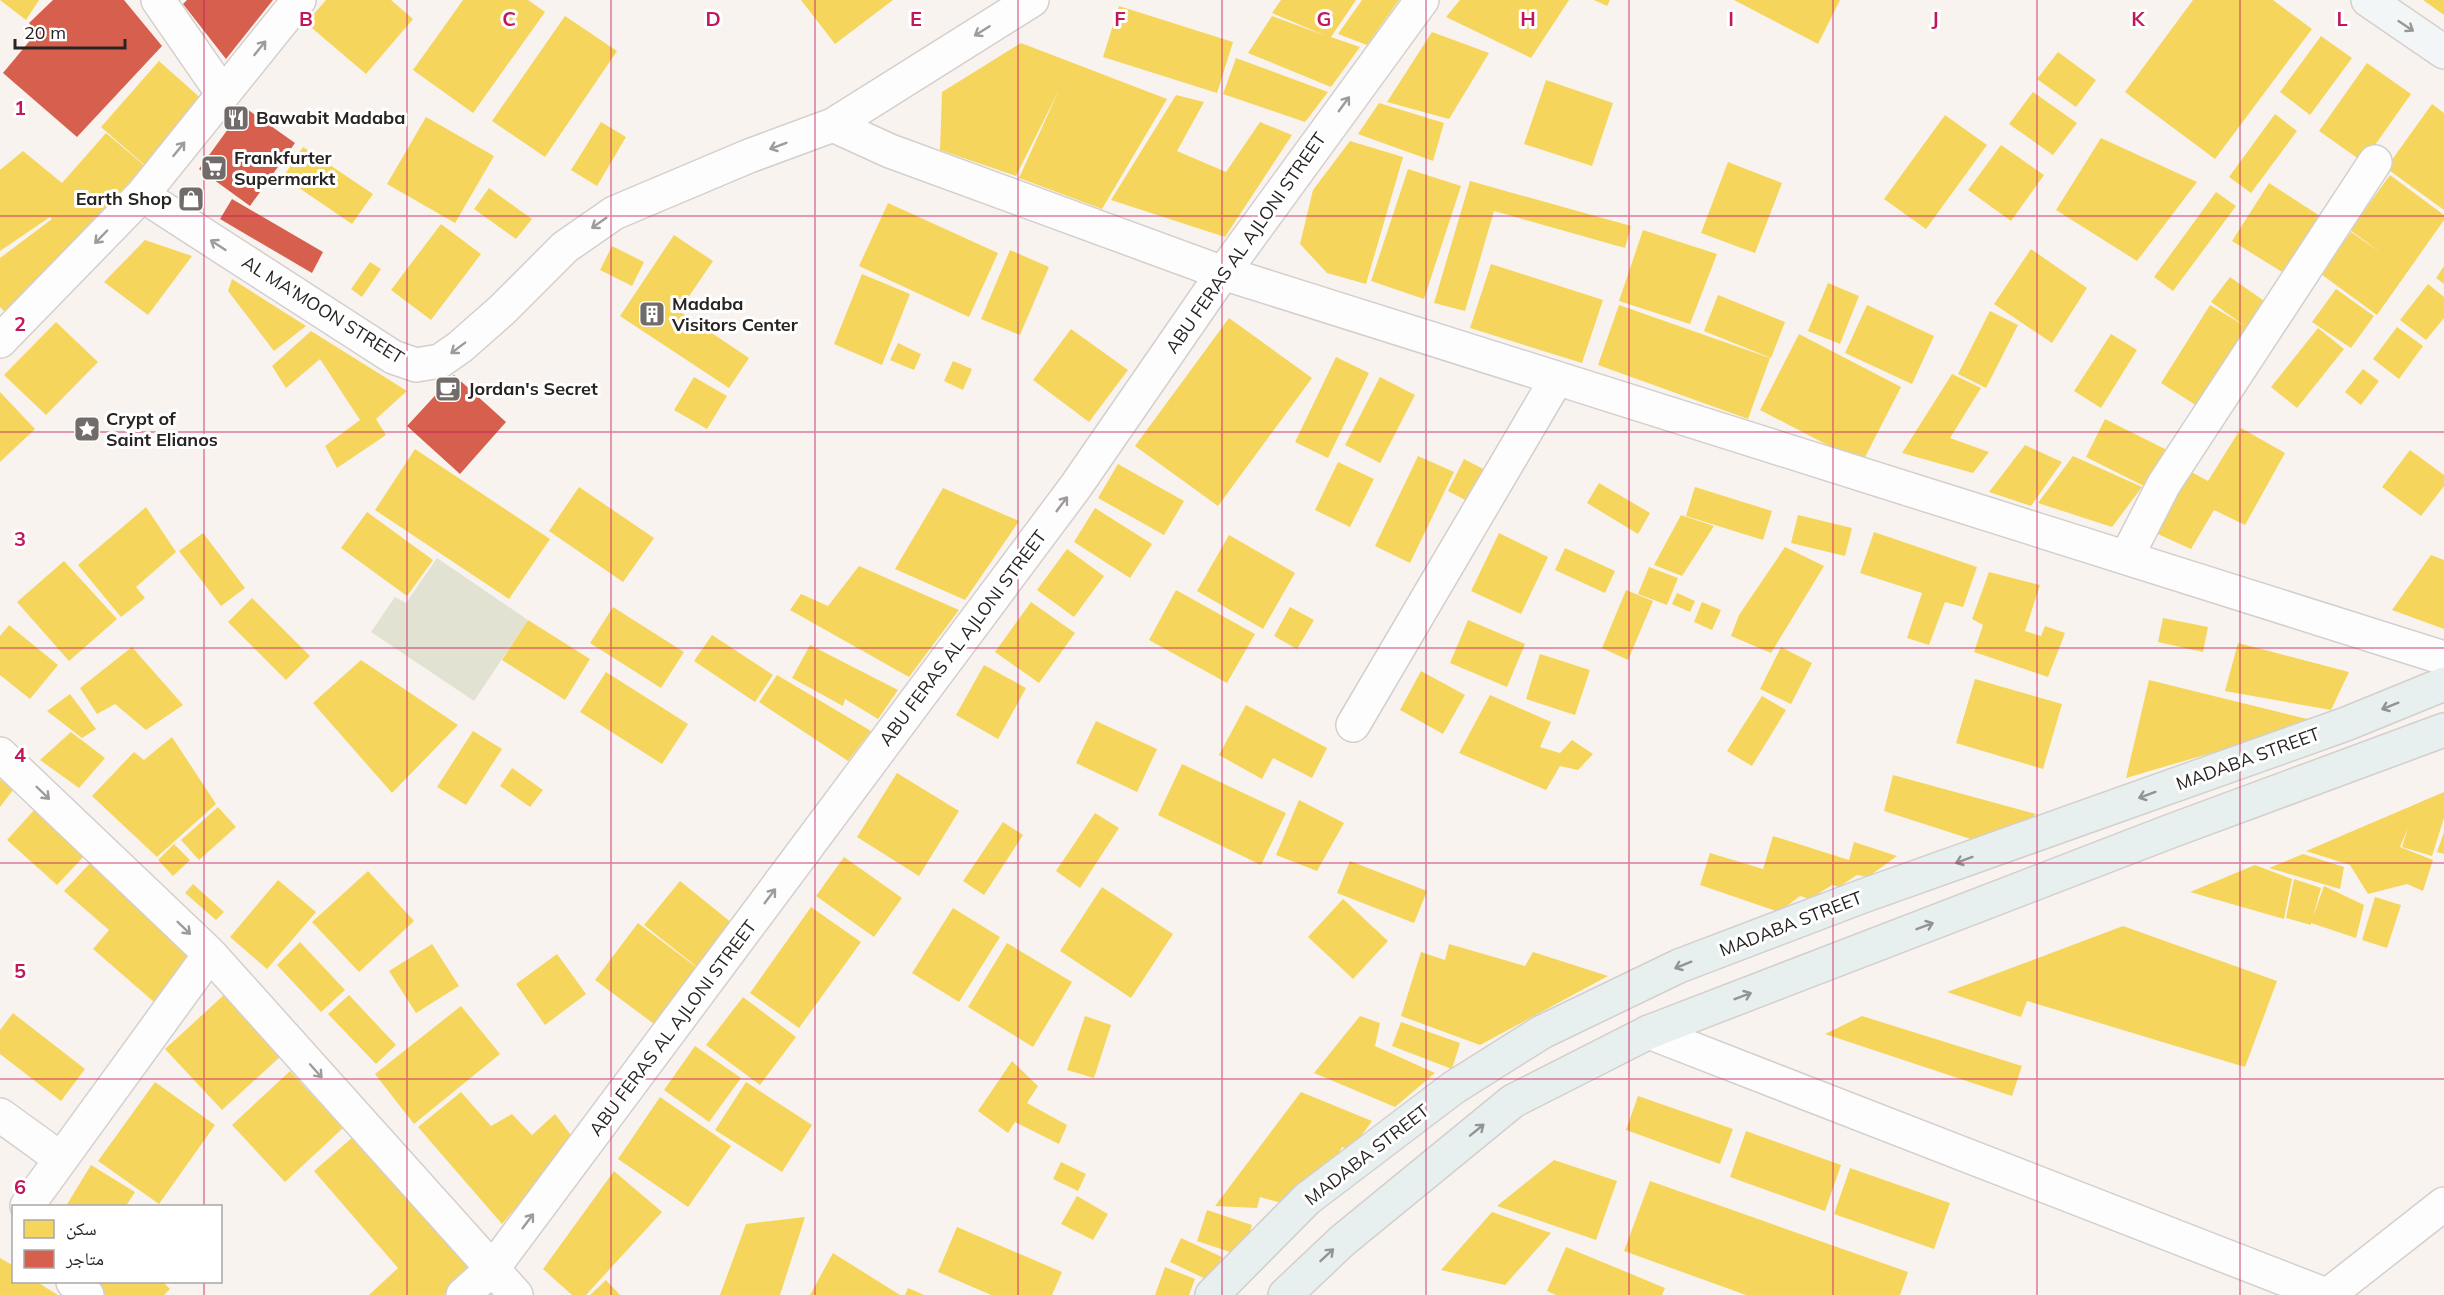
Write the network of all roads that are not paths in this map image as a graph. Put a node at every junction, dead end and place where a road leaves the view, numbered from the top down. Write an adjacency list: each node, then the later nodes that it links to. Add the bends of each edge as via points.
1 (158, 0): 7 (street)
2 (298, 0): 7 (street, one-way to 2)
3 (1032, 0): 8 (street, AL MA’MOON STREET, one-way to 8)
4 (1422, 0): 11 (street, ABU FERAS AL AJLONI STREET, one-way to 4)
5 (2368, 0): 6 (main road, one-way to 6)
6 (2444, 52)
7 (223, 94): 10 (street, one-way to 7)
8 (833, 125): 10 (street, AL MA’MOON STREET, one-way to 10, via 614,213 565,247 460,347 440,361 416,365 393,357); 11 (street, via 890,151)
9 (2375, 162): 14 (street, via 2164,484)
10 (142, 195): 12 (street, one-way to 12)
11 (1222, 273): 13 (street); 26 (street, ABU FERAS AL AJLONI STREET, one-way to 11, via 1076,486)
12 (0, 341)
13 (1556, 380): 14 (street); 17 (street)
14 (2127, 556): 15 (street)
15 (2444, 658)
16 (2444, 684): 31 (main road, MADABA STREET, one-way to 31, via 2346,724 1863,896 1680,966 1542,1032 1453,1088 1307,1199)
17 (1353, 725)
18 (2444, 730): 21 (main road, one-way to 18)
19 (0, 754): 20 (street, one-way to 20)
20 (210, 954): 23 (street); 26 (street, one-way to 26)
21 (1649, 1032): 32 (main road, one-way to 21, via 1342,1241 1514,1101); 33 (street)
22 (0, 1115): 23 (street)
23 (61, 1159): 25 (street)
24 (2444, 1204): 33 (street)
25 (28, 1205)
26 (494, 1268): 29 (street, ABU FERAS AL AJLONI STREET); 30 (street)
27 (75, 1283): 28 (street)
28 (87, 1295)
29 (463, 1295)
30 (516, 1295)
31 (1212, 1295)
32 (1285, 1295)
33 (2327, 1295)

